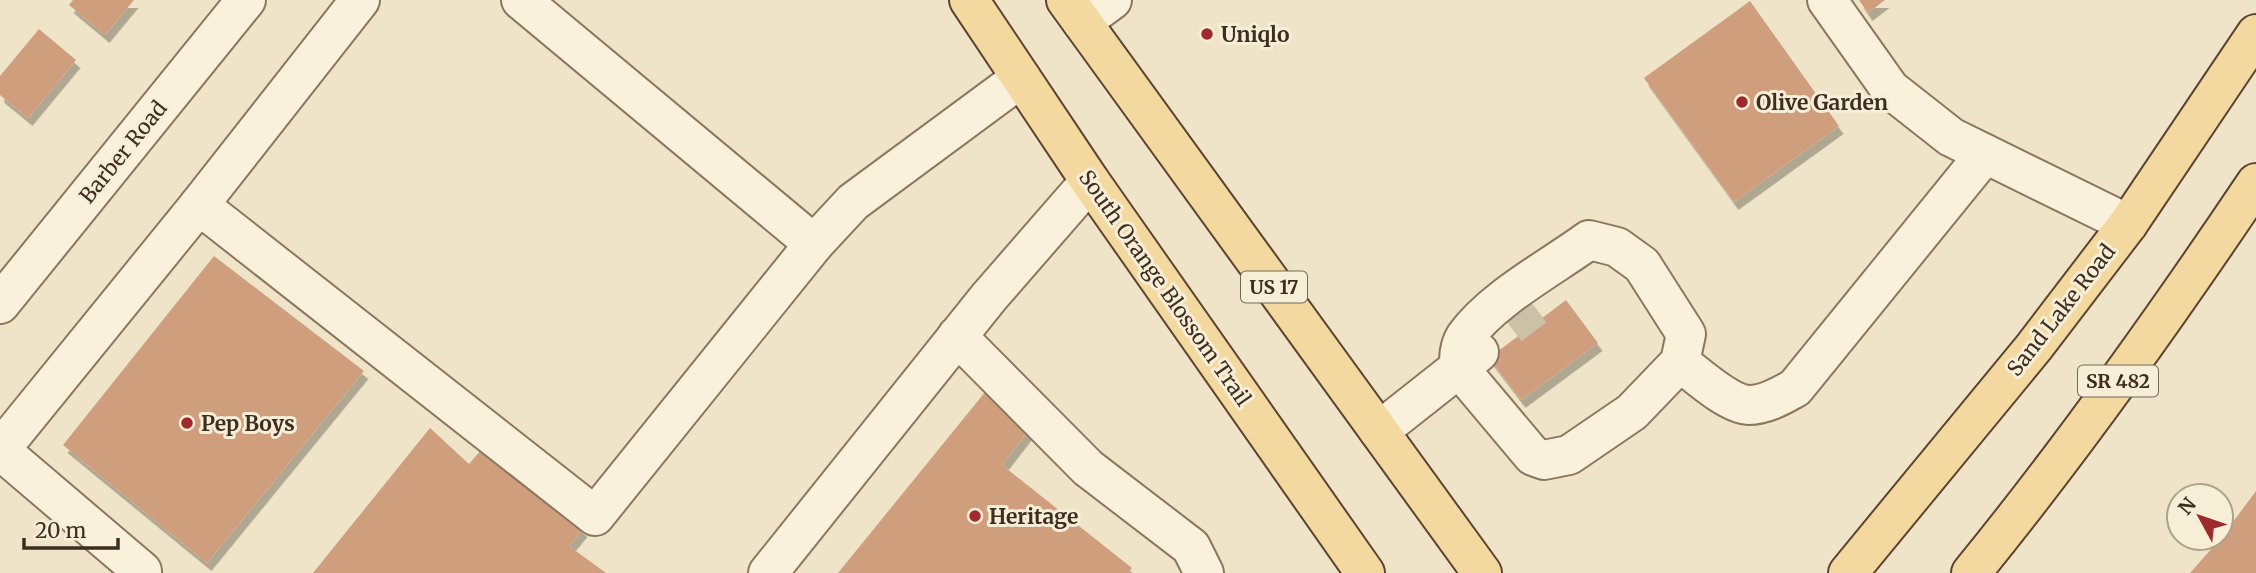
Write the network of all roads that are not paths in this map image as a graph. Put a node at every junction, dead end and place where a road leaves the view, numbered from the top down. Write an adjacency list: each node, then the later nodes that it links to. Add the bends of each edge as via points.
1 (246, 0): 16 (street, Barber Road)
2 (360, 0): 12 (street)
3 (521, 0): 14 (street)
4 (969, 0): 8 (main road, South Orange Blossom Trail)
5 (1827, 0): 9 (street, via 1890,89 1951,137)
6 (1087, 7): 20 (main road, US 17)
7 (2256, 34): 13 (main road, Sand Lake Road)
8 (1021, 78): 10 (main road, South Orange Blossom Trail); 14 (street, via 853,202)
9 (1985, 154): 13 (street); 18 (street, via 1796,388 1770,401 1748,405 1716,390)
10 (1090, 181): 17 (street); 25 (main road, South Orange Blossom Trail)
11 (2256, 183): 28 (main road, SR 482, via 2176,303)
12 (199, 205): 14 (street, via 595,516); 21 (street)
13 (2128, 223): 27 (main road, Sand Lake Road, via 2034,347)
14 (814, 244)
15 (1617, 247): 18 (street, via 1643,265 1686,334); 19 (street); 19 (street, via 1589,240 1498,305 1465,337)
16 (0, 304)
17 (957, 336): 23 (street); 24 (street, via 1088,468 1191,547)
18 (1680, 362): 19 (street, via 1632,412 1569,456 1544,460 1532,456)
19 (1459, 368): 20 (street)
20 (1378, 431): 26 (main road, US 17)
21 (0, 450): 22 (street)
22 (142, 570)
23 (768, 573)
24 (1204, 573)
25 (1365, 573)
26 (1482, 573)
27 (1848, 573)
28 (1971, 573)

